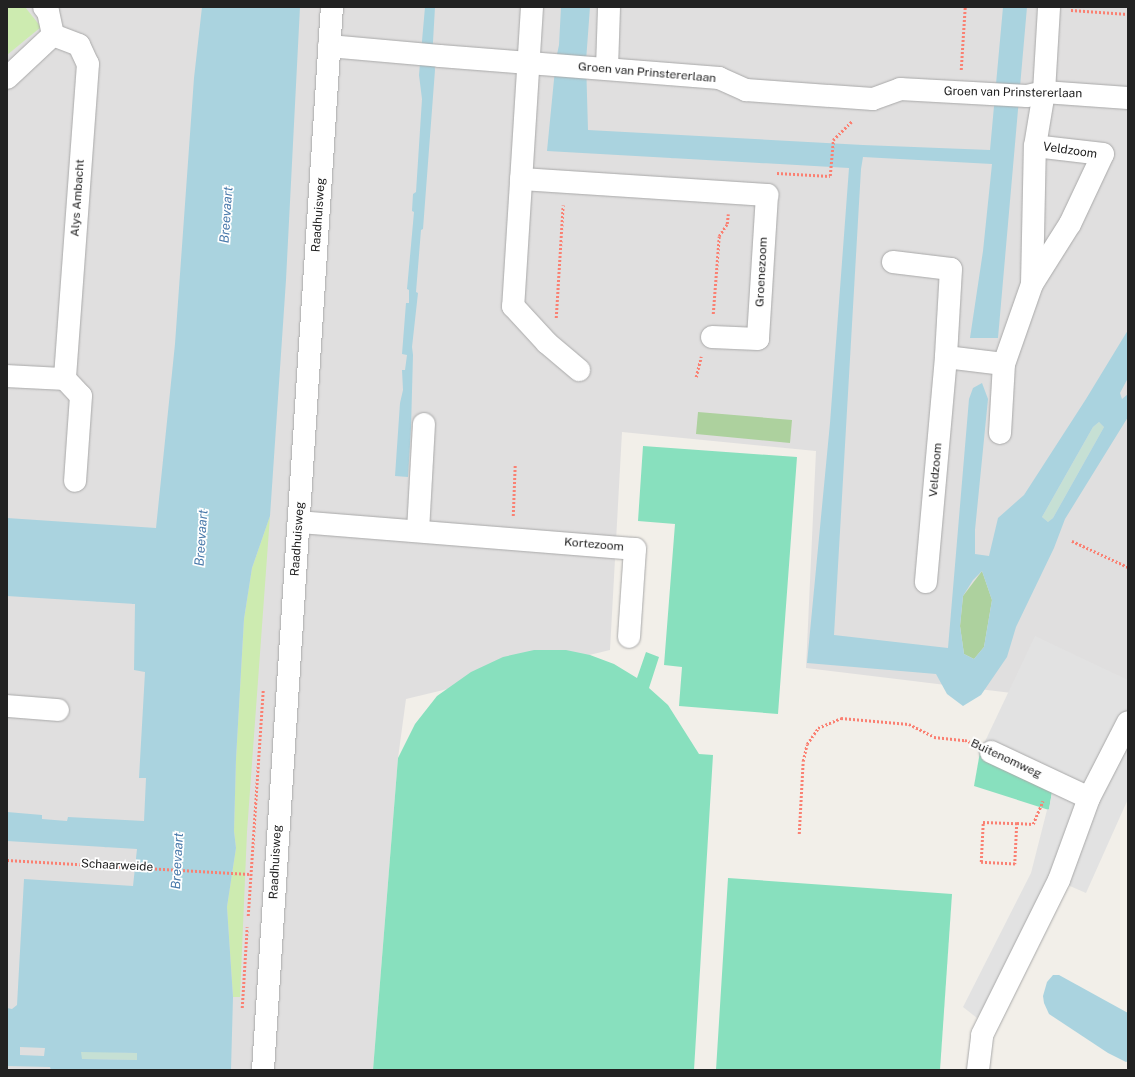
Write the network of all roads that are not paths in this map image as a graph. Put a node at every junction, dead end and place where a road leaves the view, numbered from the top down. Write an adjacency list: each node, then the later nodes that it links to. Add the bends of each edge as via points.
1 (44, 7): 6 (street, via 48,12)
2 (332, 7): 7 (street, Raadhuisweg)
3 (532, 7): 8 (street)
4 (609, 7): 9 (street)
5 (1049, 8): 11 (street, Veldzoom)
6 (53, 35): 10 (street); 22 (street, Alys Ambacht, via 79,45 88,64)
7 (329, 46): 8 (street, Groen van Prinstererlaan); 26 (street, Raadhuisweg)
8 (528, 63): 9 (street, Groen van Prinstererlaan); 14 (street)
9 (607, 68): 11 (street, Groen van Prinstererlaan, via 719,78 746,90 873,99 900,89)
10 (7, 78)
11 (1035, 94): 12 (street, Groen van Prinstererlaan); 13 (street, Veldzoom)
12 (1128, 98)
13 (1035, 146): 16 (street, Veldzoom); 16 (street, Veldzoom, via 1103,154 1070,224)
14 (521, 179): 17 (street, Groenezoom, via 767,195 758,339); 20 (street, via 513,306 547,343)
15 (893, 262): 18 (street, Veldzoom, via 951,269)
16 (1032, 284): 19 (street, Veldzoom)
17 (712, 337)
18 (946, 358): 19 (street); 28 (street, Veldzoom)
19 (1004, 364): 24 (street, Veldzoom)
20 (579, 370)
21 (7, 376): 22 (street)
22 (65, 380): 25 (street, via 81,396)
23 (424, 424): 27 (street)
24 (1000, 432)
25 (75, 481)
26 (299, 522): 27 (street, Kortezoom); 35 (street, Raadhuisweg)
27 (418, 531): 29 (street, Kortezoom, via 635,549)
28 (926, 582)
29 (629, 637)
30 (7, 706): 31 (street)
31 (58, 710)
32 (1128, 722): 34 (street)
33 (991, 752): 34 (street, Buitenomweg)
34 (1089, 798): 36 (street, via 1059,880 982,1035)
35 (263, 1070)
36 (978, 1070)

